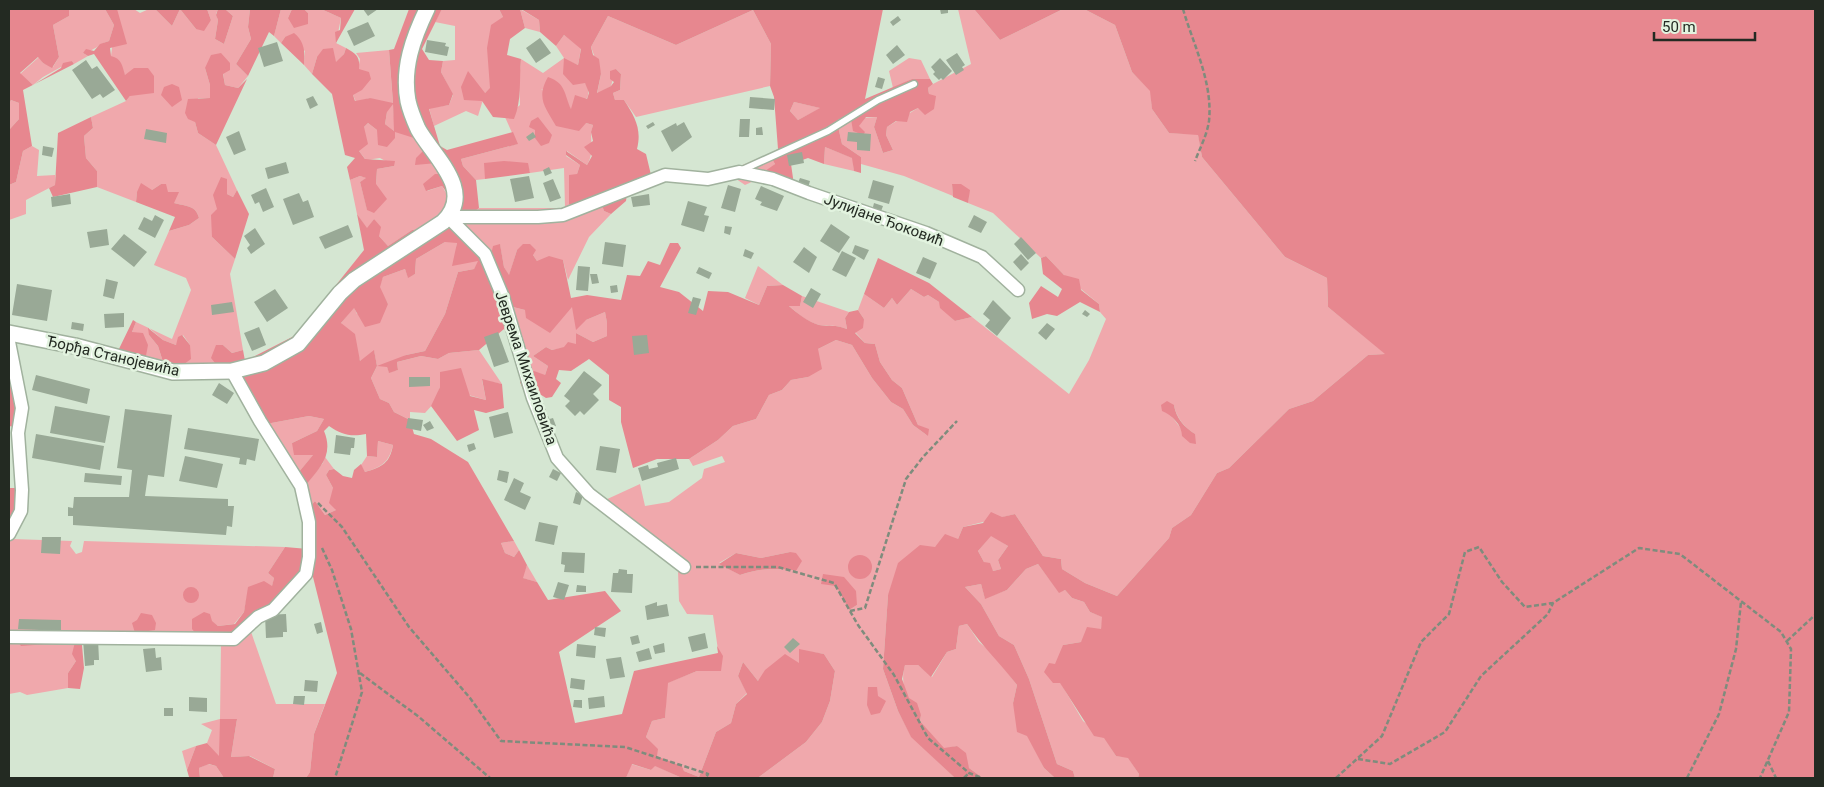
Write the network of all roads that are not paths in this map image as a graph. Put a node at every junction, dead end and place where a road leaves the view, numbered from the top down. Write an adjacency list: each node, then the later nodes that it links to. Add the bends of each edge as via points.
1 (427, 9): 4 (street, via 410,51 407,91 418,129 446,168 452,182 455,199)
2 (914, 84): 3 (lane, Јулијане Ђоковић, via 878,100 828,131)
3 (739, 172): 4 (street, Јулијане Ђоковић, via 708,179 665,175 563,215 538,218); 5 (street, Јулијане Ђоковић, via 774,179 926,232 982,257)
4 (448, 217): 8 (street, Ђорђа Станојевића, via 354,280 298,344 264,363); 10 (street, Јеврема Михаиловића, via 486,254 503,297 533,398 557,458 589,494)
5 (1018, 290)
6 (9, 333): 8 (street, Ђорђа Станојевића, via 75,346 173,372)
7 (9, 342): 9 (street, via 22,408 18,433 22,490 20,511)
8 (232, 371): 11 (street, via 301,486 310,522 306,574 273,610 258,617 234,639)
9 (9, 534)
10 (684, 567)
11 (9, 637)

